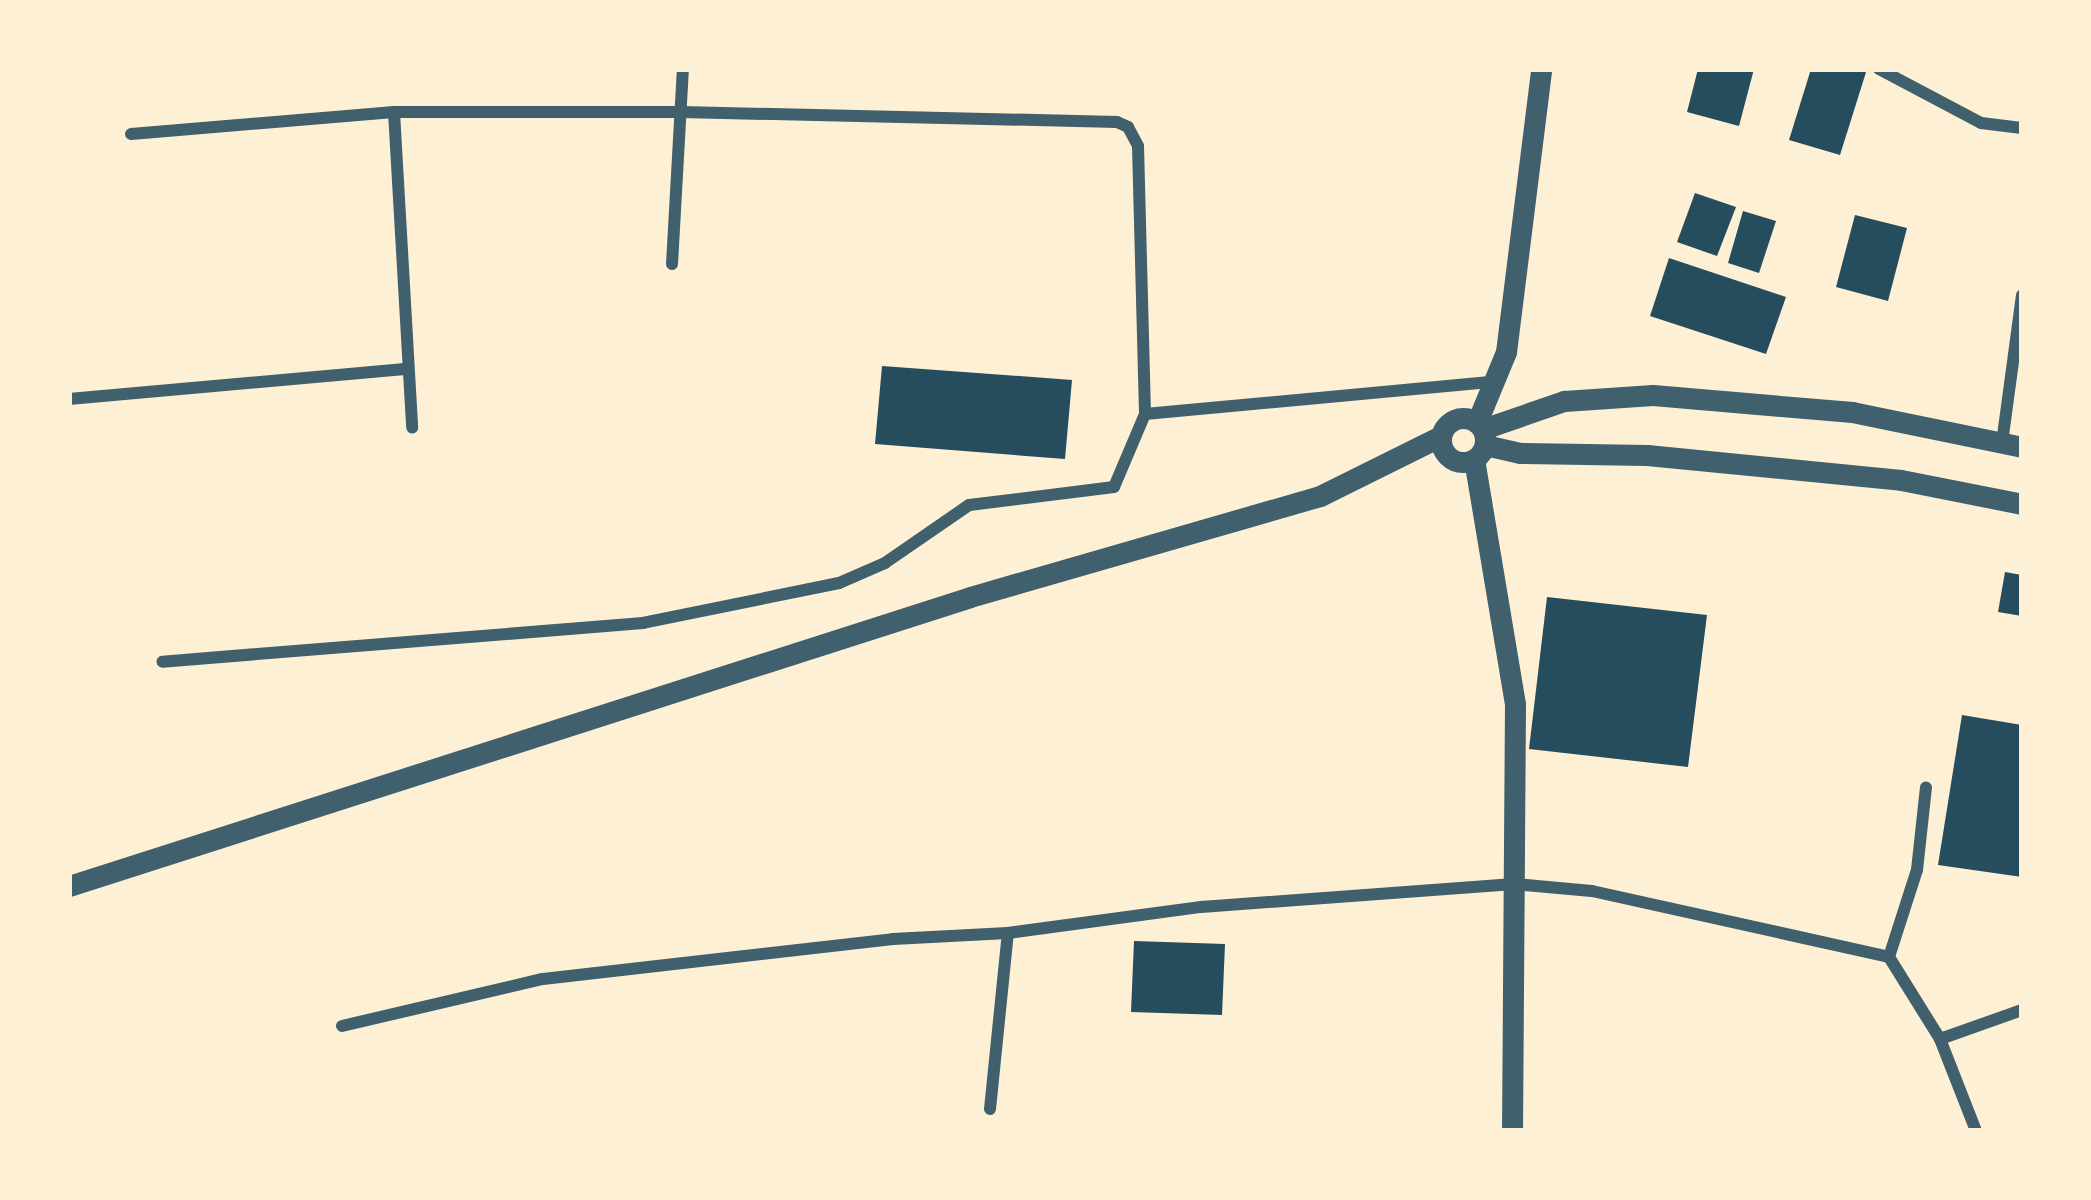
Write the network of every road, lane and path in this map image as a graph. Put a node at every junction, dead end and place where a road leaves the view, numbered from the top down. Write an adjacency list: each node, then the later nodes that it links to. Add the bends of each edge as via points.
1 (682, 69): 5 (street)
2 (1541, 69): 11 (street, via 1506,352)
3 (1880, 69): 6 (street, via 1981,123)
4 (394, 112): 5 (street); 7 (street); 10 (street)
5 (681, 112): 8 (street); 13 (street, via 1128,127 1138,146)
6 (2022, 128)
7 (131, 134)
8 (672, 264)
9 (2022, 296): 17 (street)
10 (408, 369): 12 (street); 14 (street)
11 (1494, 382): 13 (street); 16 (street)
12 (69, 399)
13 (1145, 414): 19 (street, via 1114,487 969,505 885,563 839,583 643,623)
14 (412, 427)
15 (1441, 436): 16 (street, via 1453,420); 16 (street, via 1450,458); 22 (street, via 1320,496 970,597)
16 (1480, 439): 17 (street, via 1564,401 1653,395 1852,412); 18 (street, via 1520,453 1647,455 1901,480); 21 (street, via 1516,704)
17 (2012, 445)
18 (2022, 504)
19 (163, 662)
20 (1926, 787): 24 (street, via 1916,870)
21 (1514, 884): 23 (street, via 1201,907); 24 (street, via 1592,891); 29 (street)
22 (69, 886)
23 (1008, 933): 26 (street, via 543,979); 28 (street)
24 (1889, 957): 27 (street)
25 (2022, 1010): 27 (street)
26 (342, 1026)
27 (1940, 1040): 30 (street)
28 (990, 1109)
29 (1512, 1131)
30 (1976, 1131)

